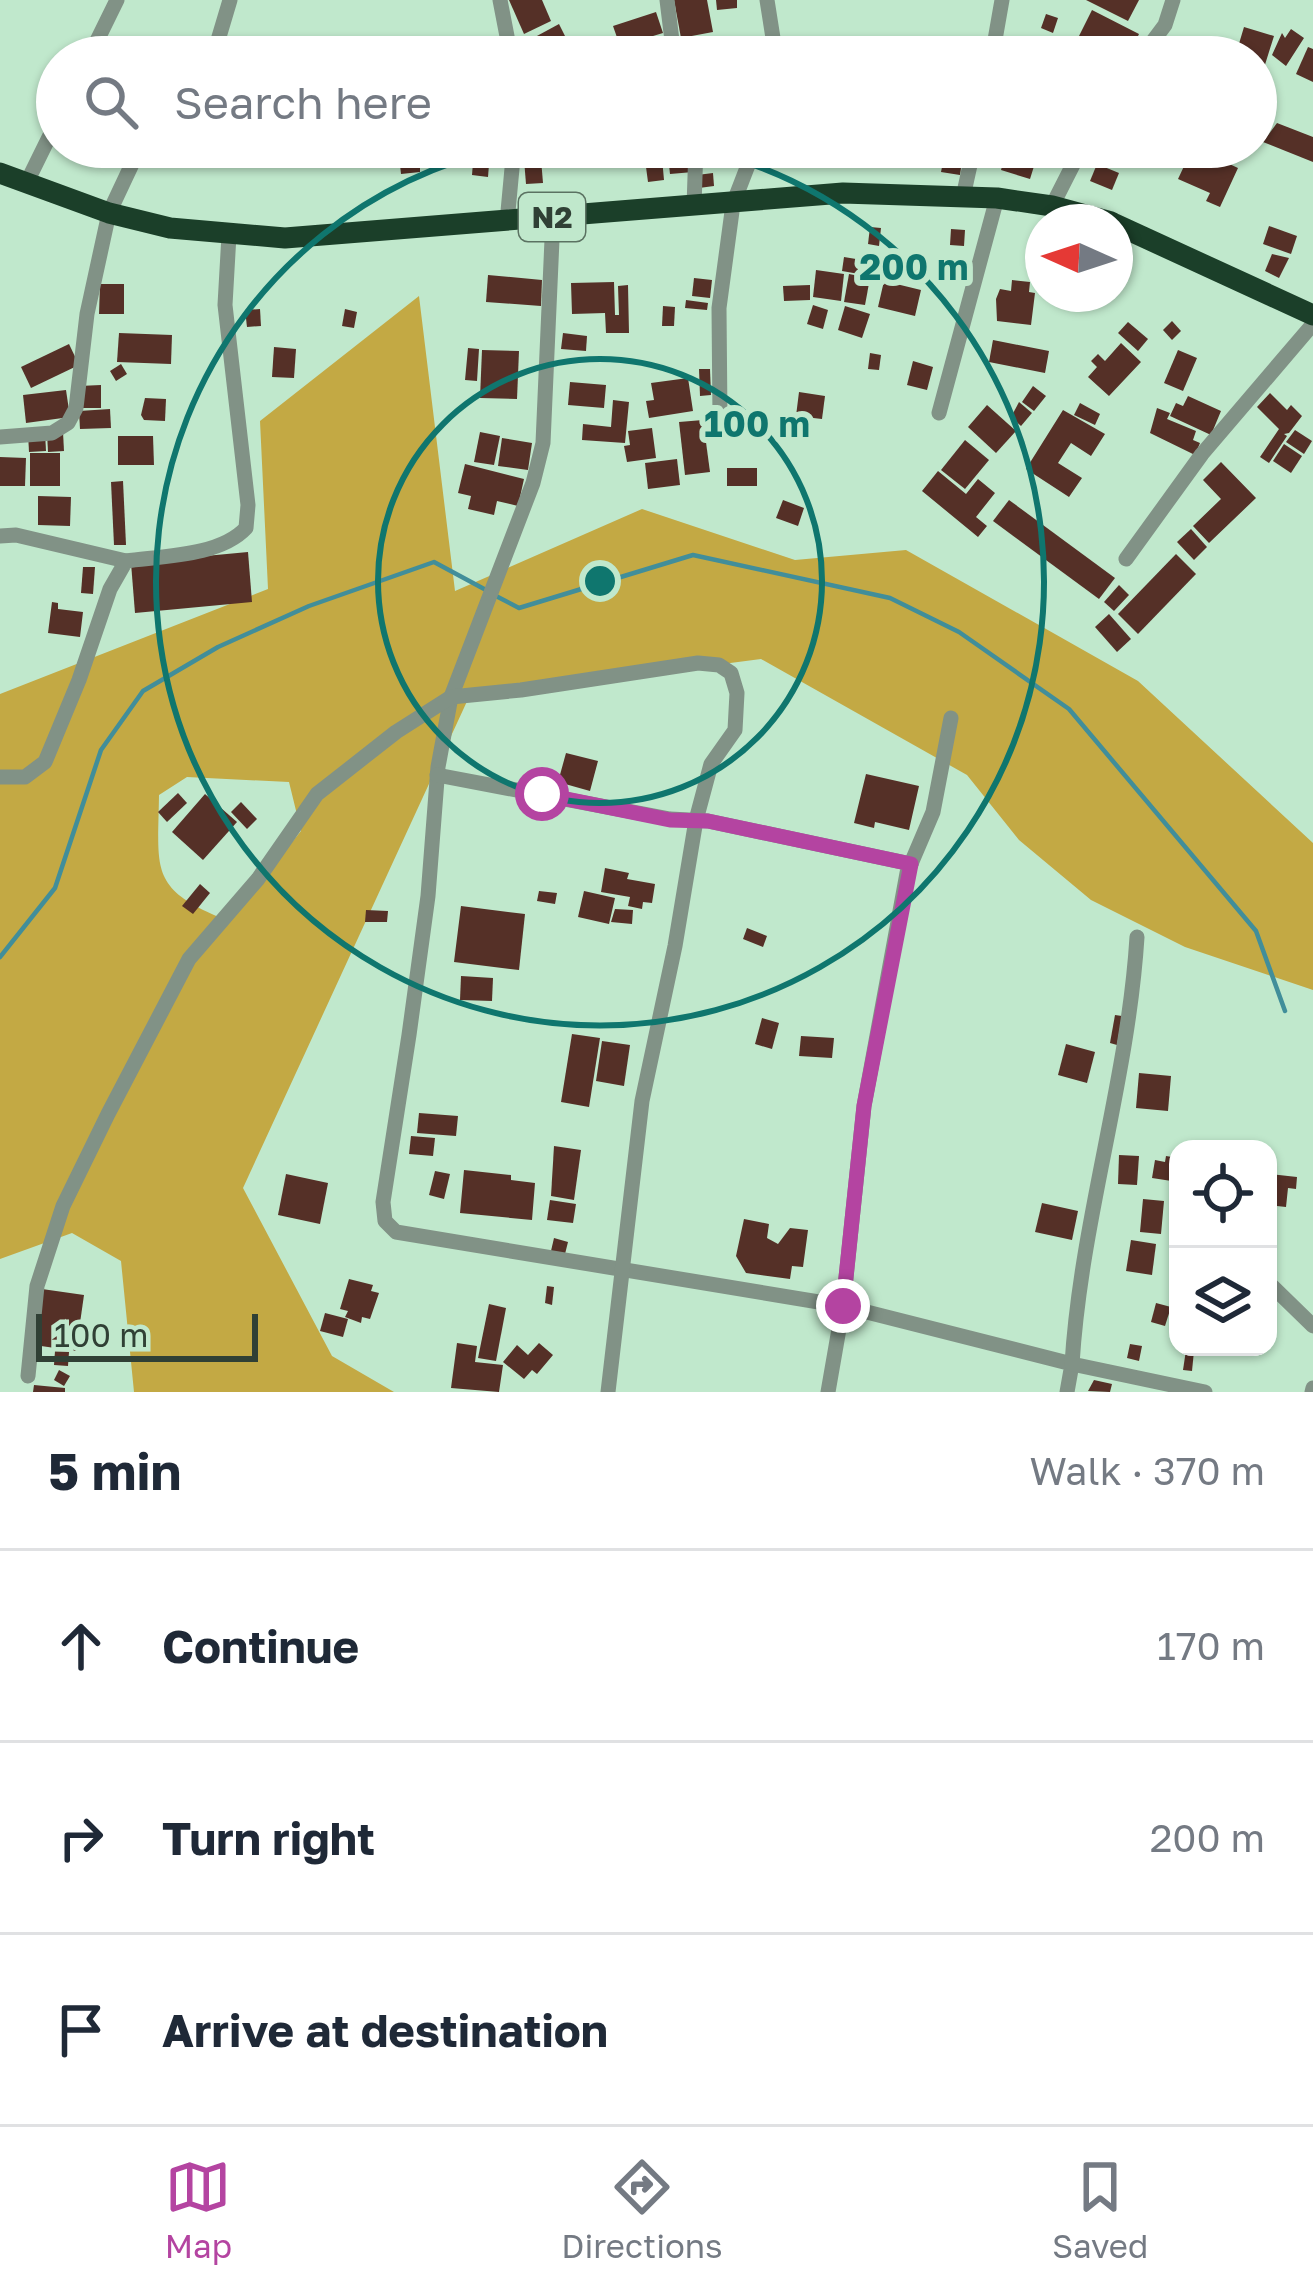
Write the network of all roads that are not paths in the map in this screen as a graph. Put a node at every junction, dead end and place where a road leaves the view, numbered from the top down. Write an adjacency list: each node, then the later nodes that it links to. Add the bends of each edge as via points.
1 (117, 0): 8 (street)
2 (230, 0): 9 (street)
3 (500, 0): 10 (street)
4 (667, 0): 11 (street)
5 (767, 0): 12 (street)
6 (1002, 0): 13 (street)
7 (1173, 0): 14 (street)
8 (99, 36)
9 (219, 36)
10 (507, 36)
11 (671, 36)
12 (773, 36)
13 (996, 36)
14 (1157, 36)
15 (36, 164): 23 (street)
16 (130, 168): 30 (street)
17 (512, 168): 32 (street)
18 (695, 168): 29 (street)
19 (747, 168): 26 (street)
20 (969, 168): 24 (street)
21 (1071, 168): 28 (street)
22 (0, 173): 23 (highway, N2)
23 (26, 184): 30 (highway, N2)
24 (963, 197): 25 (highway, N2); 26 (highway, N2, via 843,193)
25 (997, 198): 27 (highway, N2); 36 (street)
26 (733, 204): 29 (highway, N2); 37 (street, via 719,308)
27 (1038, 204)
28 (1053, 204)
29 (694, 206): 31 (highway, N2)
30 (109, 213): 34 (highway, N2); 38 (street, via 76,408 52,433)
31 (554, 217): 32 (highway, N2); 42 (street, via 543,443)
32 (507, 222): 34 (highway, N2)
33 (1133, 233): 35 (highway, N2)
34 (229, 235): 41 (street, via 225,304 246,528 235,540)
35 (1313, 320): 40 (street)
36 (938, 413)
37 (720, 419)
38 (0, 437)
39 (0, 536): 41 (street)
40 (1126, 560)
41 (126, 561): 45 (street, via 45,762 25,777)
42 (451, 697): 44 (street); 46 (street, via 719,664 736,693 735,730 712,764); 54 (street, via 317,794 189,959 63,1206 37,1286)
43 (951, 718): 47 (street, via 933,812)
44 (437, 776): 46 (street); 49 (street, via 385,1221 397,1232)
45 (0, 777)
46 (696, 820): 47 (street); 49 (street, via 642,1101)
47 (911, 864): 51 (street, via 864,1106)
48 (1137, 937): 53 (street)
49 (623, 1268): 51 (street); 55 (street)
50 (1277, 1291): 52 (street)
51 (843, 1306): 53 (street); 56 (street)
52 (1313, 1326)
53 (1072, 1364): 57 (street); 58 (street)
54 (28, 1376)
55 (608, 1392)
56 (828, 1392)
57 (1066, 1392)
58 (1205, 1392)

